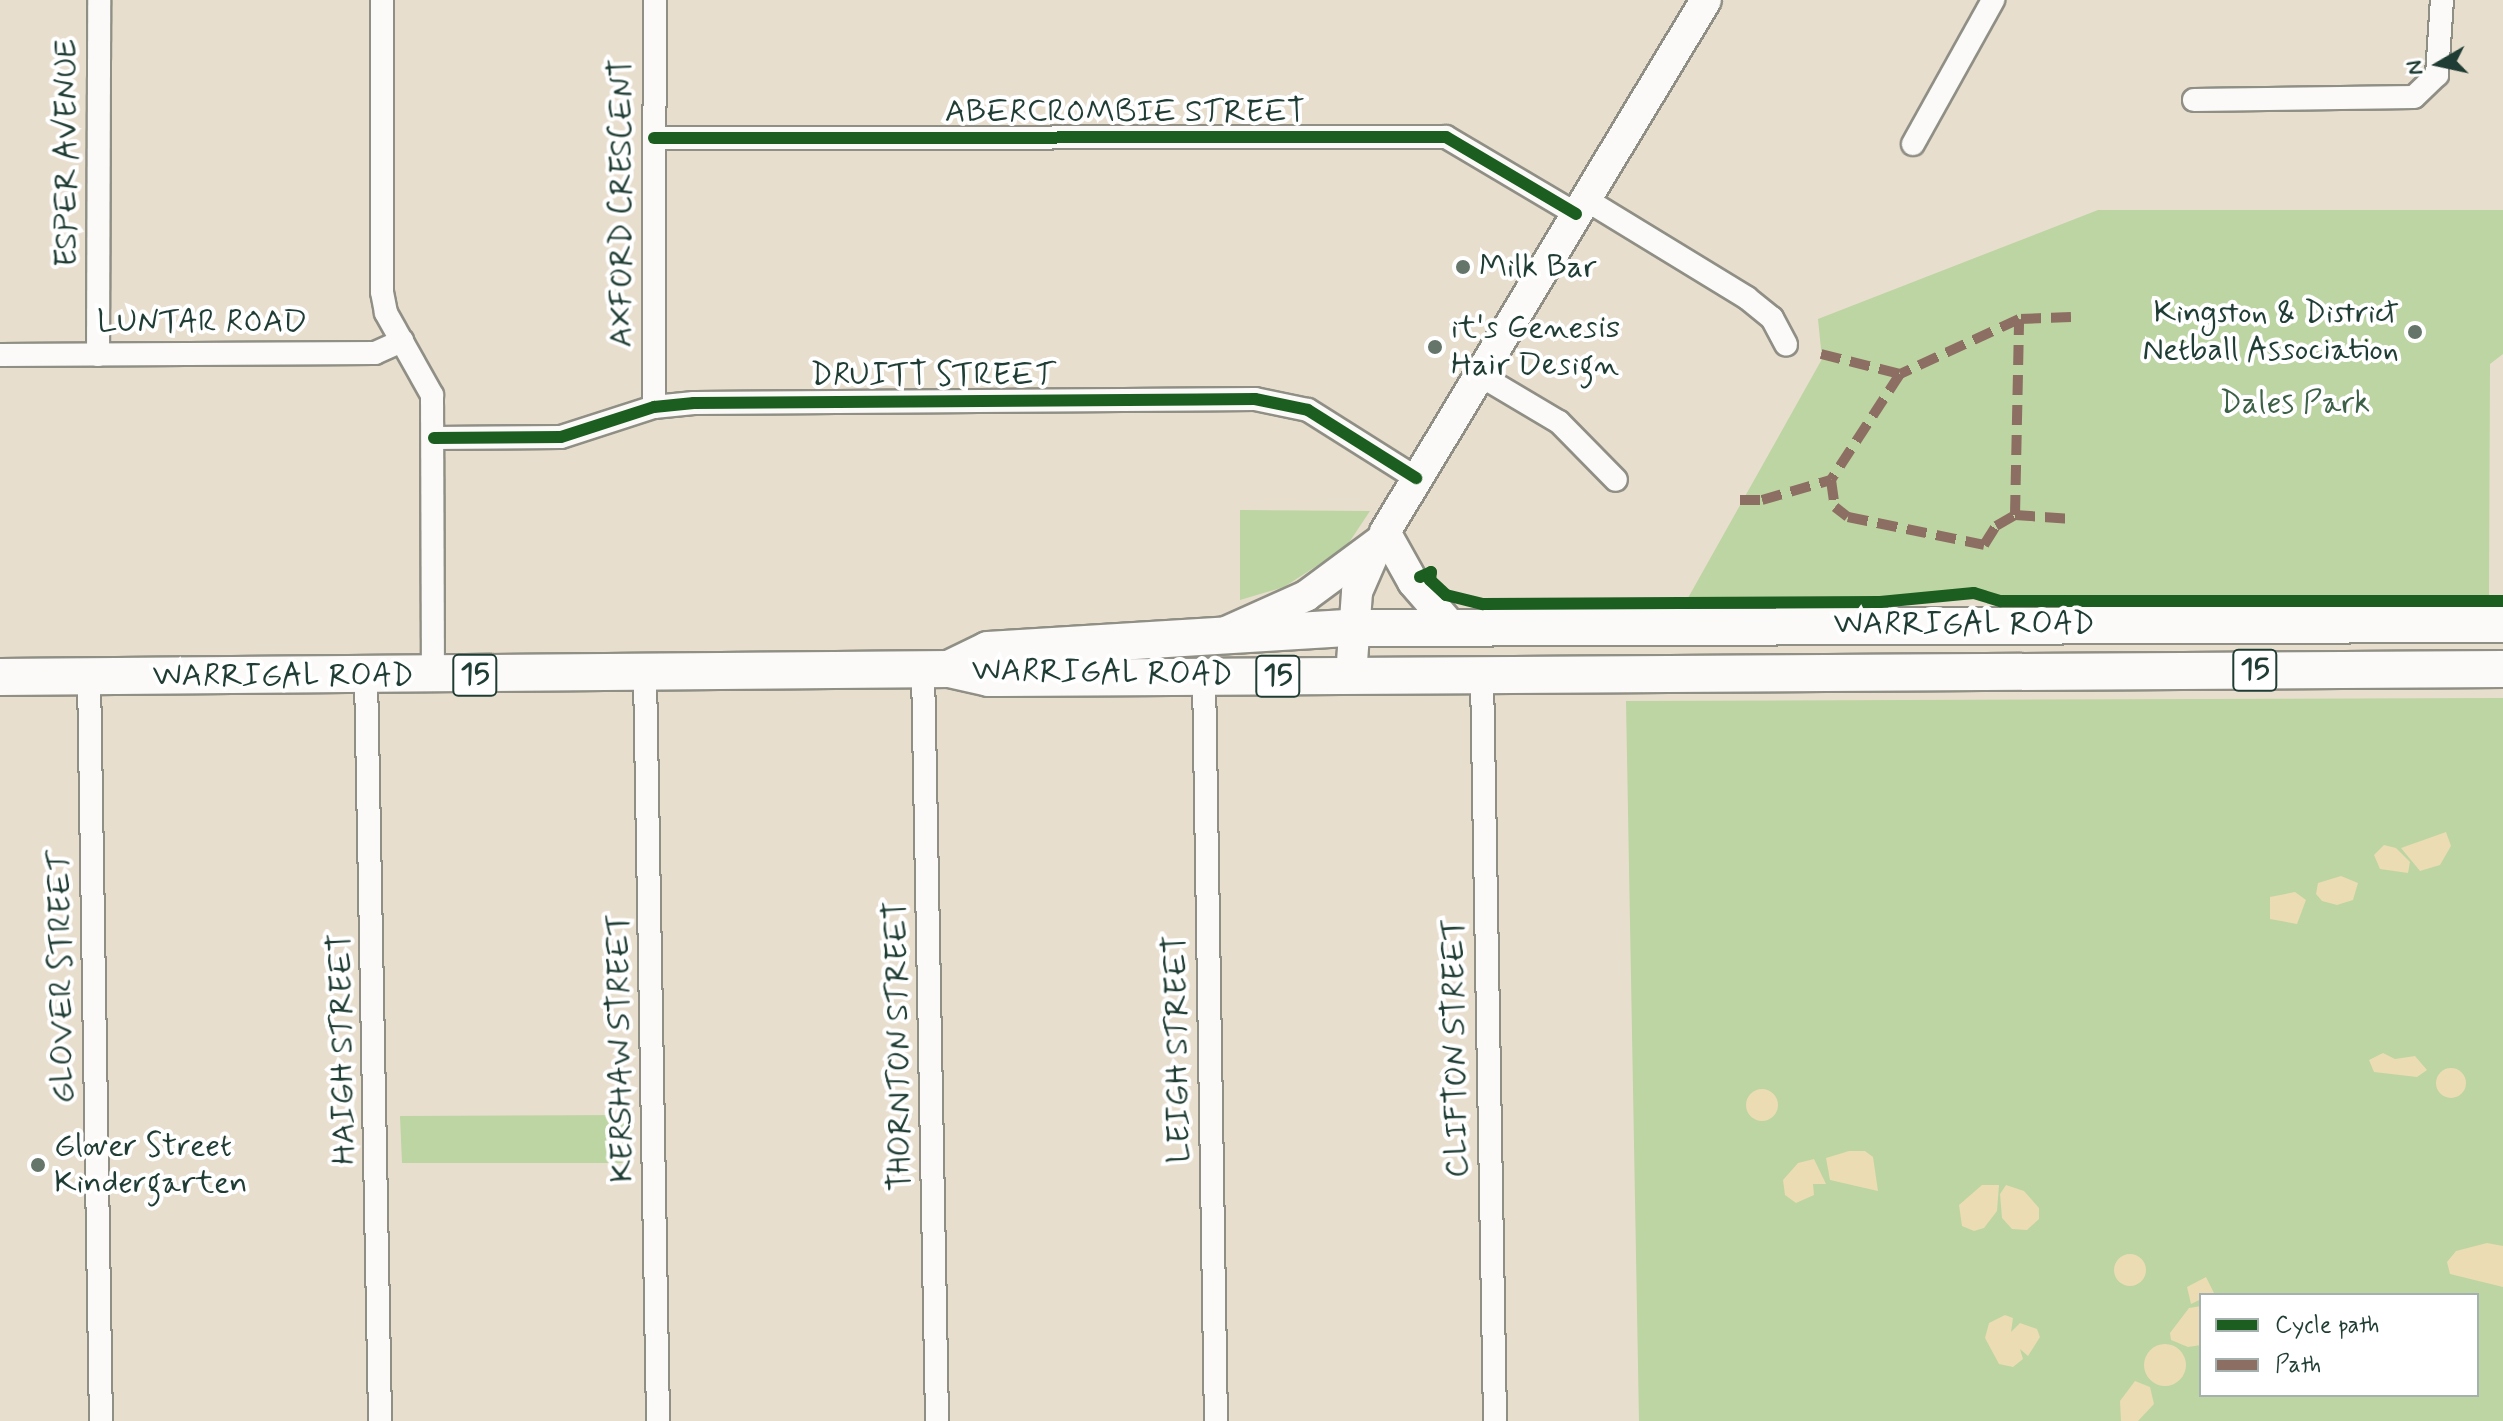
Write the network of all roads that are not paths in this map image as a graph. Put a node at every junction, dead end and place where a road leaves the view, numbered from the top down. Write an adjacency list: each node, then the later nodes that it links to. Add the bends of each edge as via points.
1 (99, 0): 14 (street, ESPER AVENUE)
2 (382, 0): 11 (street, via 382,292 386,313)
3 (655, 0): 8 (street, AXFORD CRESCENT)
4 (1706, 0): 10 (main road)
5 (1993, 0): 9 (street)
6 (2442, 0): 7 (street, via 2437,75 2414,97)
7 (2194, 100)
8 (654, 138): 10 (street, ABERCROMBIE STREET, via 1446,137); 16 (street, AXFORD CRESCENT)
9 (1913, 144)
10 (1581, 207): 12 (street, ABERCROMBIE STREET, via 1747,298 1772,318); 15 (main road)
11 (402, 341): 14 (street, LUNTAR ROAD, via 375,353); 17 (street, via 432,395)
12 (1786, 344)
13 (0, 355): 14 (street, LUNTAR ROAD)
14 (98, 355)
15 (1478, 374): 18 (main road); 19 (street, via 1559,422)
16 (654, 407): 17 (street, DRUITT STREET, via 561,437); 18 (street, DRUITT STREET, via 710,402 1272,400 1308,410)
17 (434, 438): 29 (street)
18 (1416, 478): 20 (main road)
19 (1616, 480)
20 (1382, 537): 22 (main road); 23 (main road, via 1357,592); 24 (main road, via 1306,596)
21 (2503, 624): 22 (highway, WARRIGAL ROAD / 15)
22 (1451, 626): 23 (highway, WARRIGAL ROAD / 15)
23 (1350, 628): 24 (highway, WARRIGAL ROAD / 15); 33 (main road)
24 (1216, 636): 25 (highway, WARRIGAL ROAD / 15, via 988,650)
25 (936, 669): 27 (highway, WARRIGAL ROAD / 15); 32 (highway, WARRIGAL ROAD / 15, via 989,678); 38 (street, THORNTON STREET)
26 (2503, 669): 30 (highway, WARRIGAL ROAD / 15)
27 (645, 674): 29 (highway, WARRIGAL ROAD / 15); 37 (street, KERSHAW STREET)
28 (366, 675): 29 (highway, WARRIGAL ROAD / 15); 31 (highway, WARRIGAL ROAD / 15); 36 (street, HAIGH STREET)
29 (433, 675)
30 (1482, 675): 33 (highway, WARRIGAL ROAD / 15); 40 (street, CLIFTON STREET)
31 (89, 676): 34 (highway, WARRIGAL ROAD / 15); 35 (street, GLOVER STREET)
32 (1204, 676): 33 (highway, WARRIGAL ROAD / 15); 39 (street, LEIGH STREET)
33 (1351, 676)
34 (0, 677)
35 (101, 1421)
36 (380, 1421)
37 (658, 1421)
38 (937, 1421)
39 (1216, 1421)
40 (1495, 1421)

